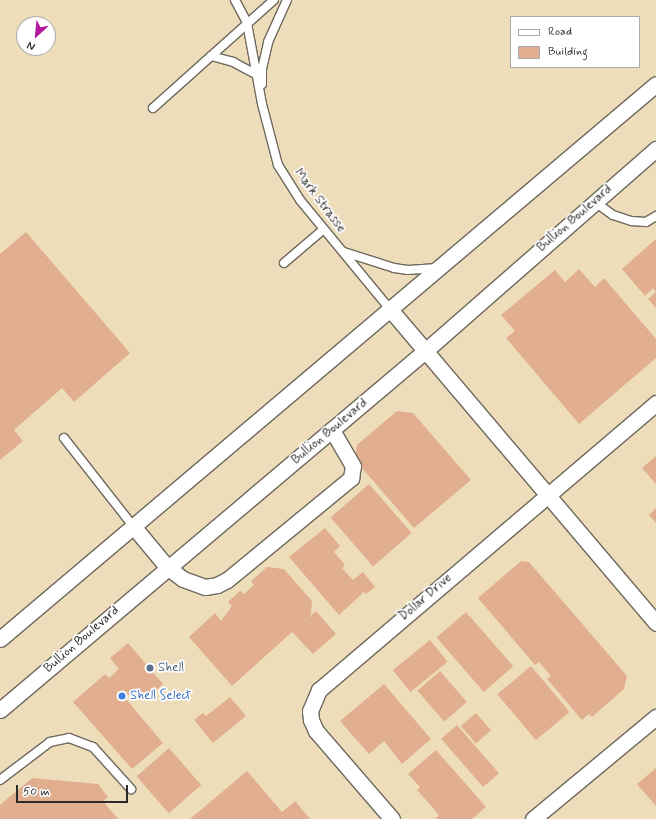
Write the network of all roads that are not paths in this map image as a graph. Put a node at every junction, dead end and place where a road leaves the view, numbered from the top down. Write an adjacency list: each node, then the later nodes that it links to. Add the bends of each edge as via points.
1 (235, 0): 4 (lane, Mark Strasse)
2 (274, 0): 4 (lane)
3 (287, 0): 8 (lane, via 268,42 262,69)
4 (247, 23): 5 (lane); 6 (lane, Mark Strasse)
5 (211, 56): 6 (lane, via 234,62); 9 (lane)
6 (256, 74): 8 (lane, Mark Strasse)
7 (656, 84): 16 (street)
8 (262, 104): 13 (lane, Mark Strasse, via 278,165 300,200)
9 (152, 108)
10 (656, 149): 11 (street, Bullion Boulevard)
11 (595, 202): 12 (lane, via 613,215 632,221 646,222); 18 (street, Bullion Boulevard)
12 (656, 216)
13 (324, 228): 14 (lane, Mark Strasse); 15 (lane)
14 (341, 251): 16 (lane, via 394,268 408,270); 17 (lane, Mark Strasse)
15 (284, 263)
16 (438, 267): 17 (street)
17 (389, 308): 18 (street); 23 (street)
18 (425, 351): 20 (street, Bullion Boulevard); 22 (street)
19 (656, 403): 22 (street, Dollar Drive)
20 (332, 430): 24 (street, Bullion Boulevard); 24 (street, via 351,461 353,472 351,478 330,497 227,580 217,585 205,588)
21 (64, 438): 23 (lane)
22 (548, 494): 25 (street); 31 (street, Dollar Drive, via 319,690 312,703 310,720 316,731)
23 (133, 526): 24 (street); 26 (street)
24 (167, 567): 27 (street, Bullion Boulevard)
25 (656, 623)
26 (0, 639)
27 (0, 710)
28 (656, 717): 32 (street)
29 (0, 780): 30 (lane, via 50,742 69,738 93,747)
30 (131, 789)
31 (392, 819)
32 (533, 819)

